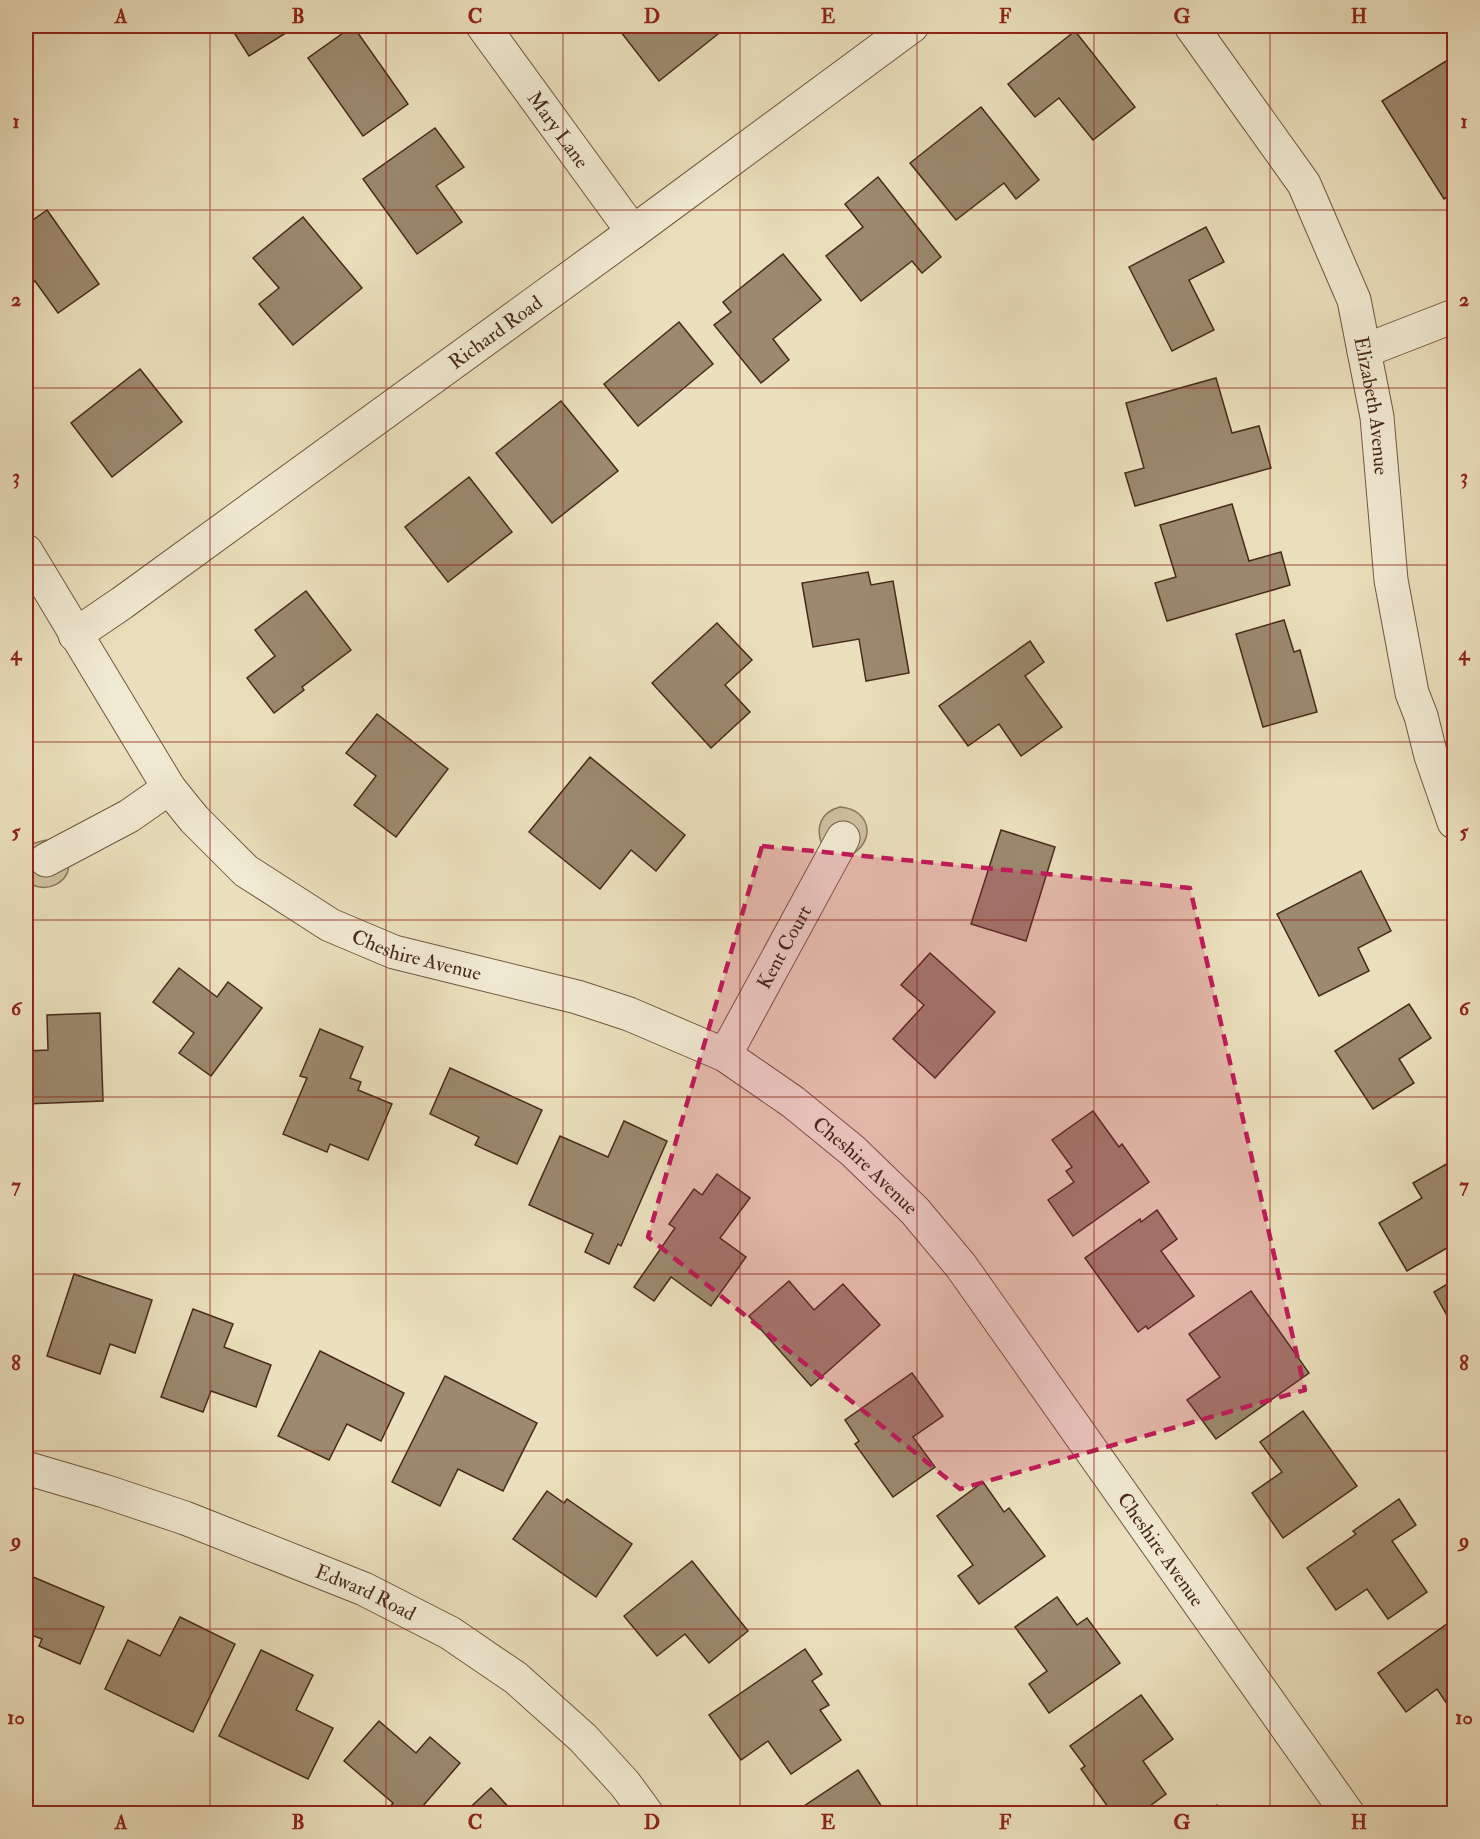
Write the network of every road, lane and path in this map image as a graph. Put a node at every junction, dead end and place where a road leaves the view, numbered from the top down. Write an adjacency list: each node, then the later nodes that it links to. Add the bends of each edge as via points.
1 (483, 26): 4 (street, Mary Lane)
2 (912, 26): 4 (street, Richard Road)
3 (1191, 26): 6 (street, Elizabeth Avenue, via 1304,184 1354,300)
4 (633, 232): 8 (street, Richard Road)
5 (1455, 316): 6 (street)
6 (1364, 351): 10 (street, Elizabeth Avenue, via 1377,417 1391,580 1412,693)
7 (26, 551): 8 (street, Cheshire Avenue)
8 (75, 635): 9 (street, Cheshire Avenue)
9 (169, 788): 12 (street, via 129,816); 13 (street, Cheshire Avenue, via 246,871 330,925 394,952 577,997 629,1014)
10 (1455, 822)
11 (843, 838): 13 (street, Kent Court)
12 (46, 860)
13 (725, 1055): 16 (street, Cheshire Avenue, via 793,1102 853,1151 915,1211 961,1266)
14 (26, 1468): 15 (street, Edward Road, via 185,1518 364,1589 450,1633 516,1678 583,1737 626,1784)
15 (646, 1814)
16 (1348, 1814)

